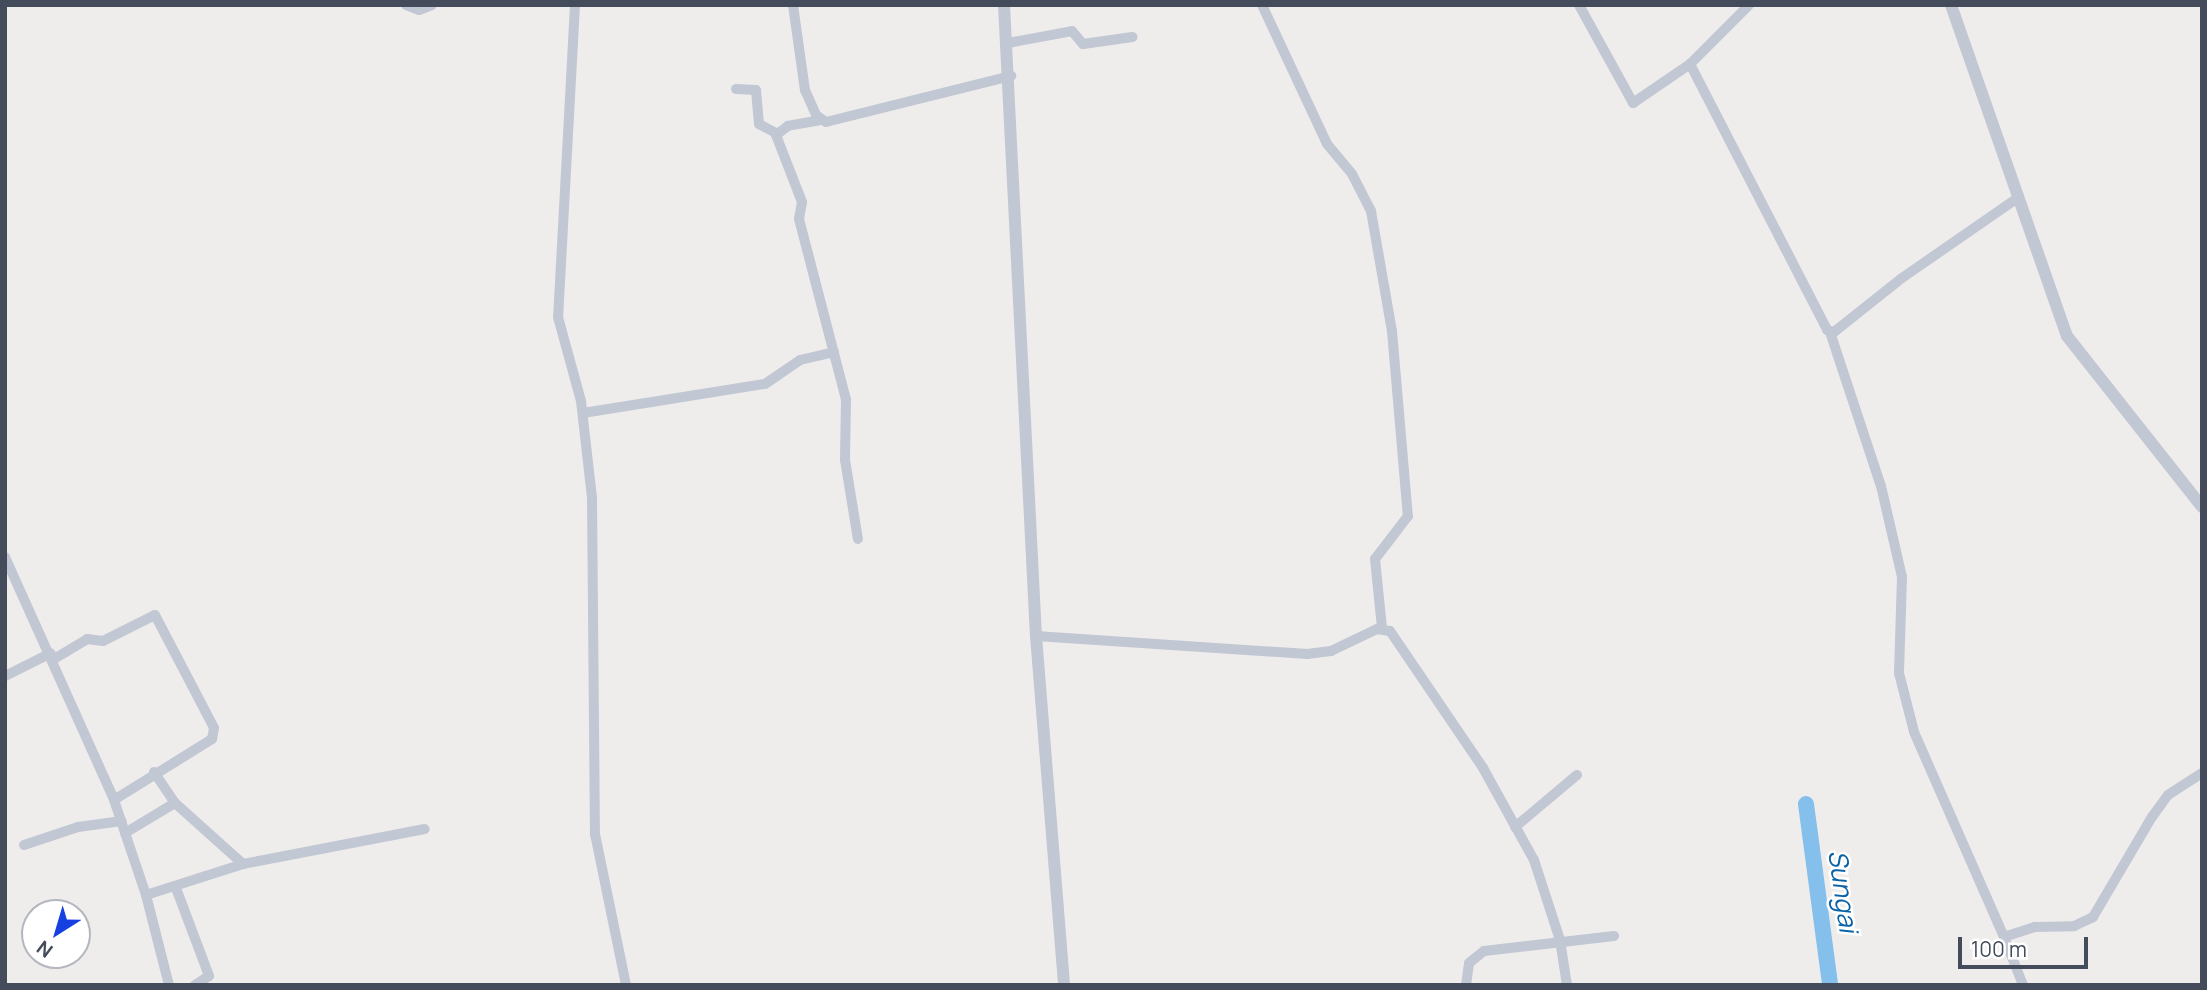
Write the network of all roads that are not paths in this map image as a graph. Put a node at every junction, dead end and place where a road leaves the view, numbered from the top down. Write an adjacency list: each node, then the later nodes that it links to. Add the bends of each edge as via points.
1 (405, 5): 2 (street, via 419,10)
2 (432, 5)
3 (575, 5): 20 (street, via 558,317)
4 (793, 5): 15 (street, via 805,90)
5 (1004, 5): 11 (street)
6 (1262, 5): 24 (street, via 1327,144 1352,174 1371,211 1392,331 1408,516 1375,559)
7 (1579, 5): 12 (street, via 1633,103)
8 (1749, 5): 12 (street)
9 (1951, 5): 17 (street)
10 (1133, 37): 11 (street, via 1083,44 1072,31)
11 (1008, 43): 13 (street)
12 (1690, 64): 18 (street)
13 (1011, 76): 15 (street, via 831,123); 25 (street)
14 (736, 89): 16 (street, via 756,90 759,124)
15 (821, 120): 16 (street)
16 (776, 132): 19 (street, via 802,202 799,219)
17 (2016, 199): 18 (street); 21 (street, via 2067,336)
18 (1830, 332): 42 (street, via 1881,486 1902,577 1899,673 1914,732)
19 (834, 352): 20 (street, via 800,360 765,384); 22 (street, via 846,401 845,460)
20 (583, 413): 46 (street, via 592,497 595,834)
21 (2202, 507)
22 (858, 539)
23 (5, 556): 26 (street)
24 (1382, 628): 25 (street, via 1331,651 1307,653); 34 (street, via 1390,631 1429,687)
25 (1036, 636): 47 (street)
26 (52, 656): 27 (street); 28 (street, via 87,639 103,641 147,615 160,620 215,734); 31 (street)
27 (5, 676)
28 (153, 772): 31 (street); 32 (street)
29 (2202, 773): 42 (street, via 2168,795 2151,817 2093,917 2074,926 2035,927)
30 (1577, 775): 34 (street)
31 (114, 800): 33 (street)
32 (176, 803): 36 (street); 38 (street)
33 (122, 821): 36 (street); 37 (street, via 78,827)
34 (1515, 827): 43 (street, via 1534,860)
35 (425, 829): 38 (street)
36 (125, 833): 40 (street)
37 (24, 845)
38 (243, 864): 39 (street)
39 (176, 888): 40 (street); 45 (street, via 209,975)
40 (146, 895): 44 (street)
41 (1614, 936): 43 (street)
42 (2004, 937): 50 (street)
43 (1560, 940): 48 (street, via 1484,951 1469,963); 49 (street)
44 (169, 985)
45 (195, 985)
46 (626, 985)
47 (1065, 985)
48 (1466, 985)
49 (1567, 985)
50 (2022, 985)

